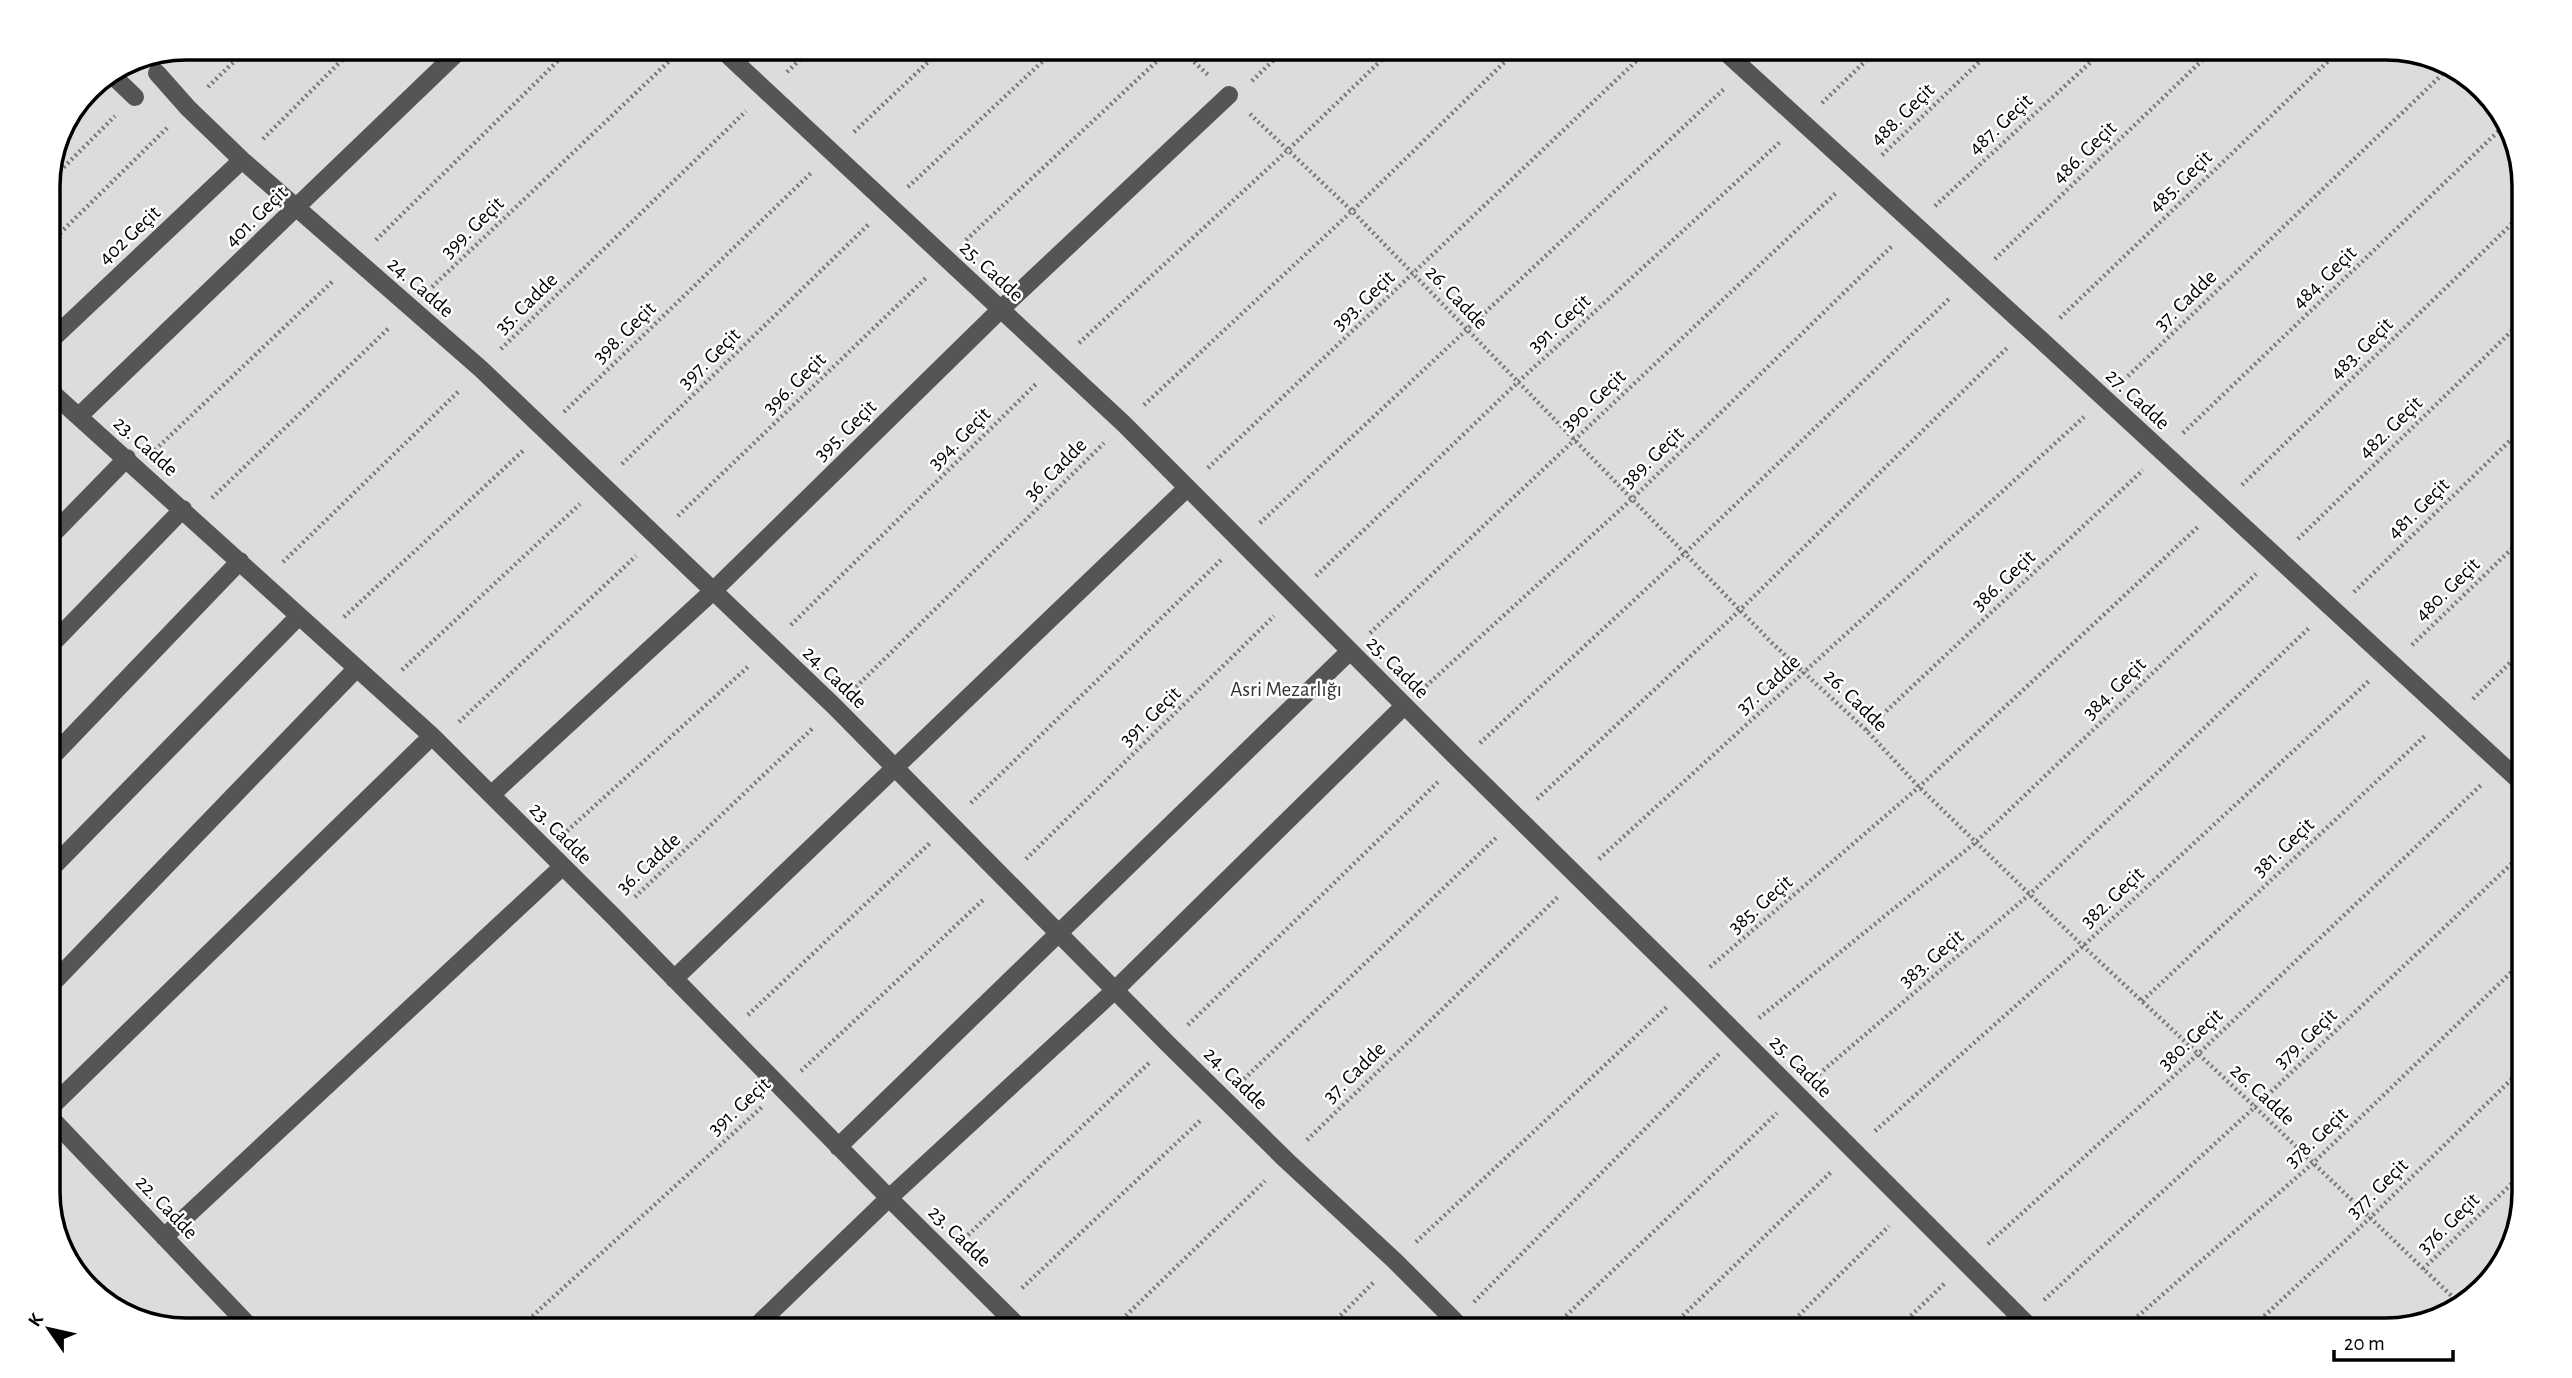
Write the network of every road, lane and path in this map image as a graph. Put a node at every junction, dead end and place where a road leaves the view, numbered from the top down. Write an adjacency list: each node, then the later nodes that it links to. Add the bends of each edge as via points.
1 (236, 60): 27 (path)
2 (342, 60): 32 (path)
3 (450, 60): 35 (lane, 401. Geçit)
4 (670, 60): 43 (path, 399. Geçit)
5 (733, 60): 24 (lane, 25. Cadde)
6 (799, 60): 24 (path, 35. Cadde)
7 (930, 60): 31 (path, 398. Geçit)
8 (1044, 60): 34 (path, 397. Geçit)
9 (1158, 60): 40 (path, 396. Geçit)
10 (1192, 60): 26 (path, 26. Cadde)
11 (1272, 60): 26 (path)
12 (1381, 60): 30 (path, 394. Geçit)
13 (1507, 60): 36 (path, 36. Cadde)
14 (1637, 60): 41 (path, 393. Geçit)
15 (1734, 60): 28 (lane, 27. Cadde)
16 (1867, 60): 28 (path, 391. Geçit)
17 (1981, 60): 33 (path, 488. Geçit)
18 (2093, 60): 37 (path, 487. Geçit)
19 (2202, 60): 42 (path, 486. Geçit)
20 (2329, 60): 47 (path, 485. Geçit)
21 (157, 73): 27 (lane, 24. Cadde)
22 (2444, 73): 51 (path, 37. Cadde)
23 (117, 80): 25 (lane)
24 (766, 92): 31 (lane, 25. Cadde); 49 (path, 35. Cadde)
25 (135, 97)
26 (1231, 97): 30 (path, 26. Cadde); 44 (lane, 395. Geçit)
27 (188, 108): 32 (lane, 24. Cadde); 39 (path)
28 (1803, 122): 33 (lane, 27. Cadde); 50 (path, 391. Geçit)
29 (2500, 130): 58 (path, 484. Geçit)
30 (1287, 150): 36 (path, 26. Cadde); 48 (path, 394. Geçit)
31 (832, 153): 34 (lane, 25. Cadde); 55 (path, 398. Geçit)
32 (242, 160): 35 (lane, 24. Cadde); 46 (lane, 402 Geçit)
33 (1860, 174): 37 (lane, 27. Cadde); 57 (path, 390. Geçit)
34 (888, 205): 40 (lane, 25. Cadde); 60 (path, 397. Geçit)
35 (297, 209): 43 (lane, 24. Cadde); 53 (lane, 401. Geçit)
36 (1352, 211): 41 (path, 26. Cadde); 54 (path, 36. Cadde)
37 (1915, 224): 42 (lane, 27. Cadde); 62 (path, 389. Geçit)
38 (2512, 225): 63 (path, 483. Geçit)
39 (60, 233)
40 (946, 259): 44 (lane, 25. Cadde); 66 (path, 396. Geçit)
41 (1413, 275): 50 (path, 26. Cadde); 61 (path, 393. Geçit)
42 (1975, 279): 47 (lane, 27. Cadde)
43 (410, 308): 49 (lane, 24. Cadde); 64 (path, 399. Geçit)
44 (1000, 310): 48 (lane, 25. Cadde); 71 (lane, 395. Geçit)
45 (2512, 331): 68 (path, 482. Geçit)
46 (60, 332)
47 (2039, 338): 51 (lane, 27. Cadde)
48 (1057, 363): 54 (lane, 25. Cadde); 77 (path, 394. Geçit)
49 (481, 369): 55 (lane, 24. Cadde); 70 (path, 35. Cadde)
50 (1518, 382): 57 (path, 26. Cadde); 72 (path, 391. Geçit)
51 (2105, 399): 58 (lane, 27. Cadde); 82 (path, 37. Cadde)
52 (60, 400): 53 (lane, 23. Cadde)
53 (79, 416): 59 (lane, 23. Cadde)
54 (1124, 424): 61 (lane, 25. Cadde); 85 (path, 36. Cadde)
55 (545, 430): 60 (lane, 24. Cadde); 76 (path, 398. Geçit)
56 (2512, 438): 73 (path, 481. Geçit)
57 (1574, 439): 62 (path, 26. Cadde); 78 (path, 390. Geçit)
58 (2162, 452): 63 (lane, 27. Cadde); 87 (path, 386. Geçit)
59 (127, 458): 64 (lane, 23. Cadde); 65 (lane)
60 (602, 484): 66 (lane, 24. Cadde); 83 (path, 397. Geçit)
61 (1187, 488): 72 (lane, 25. Cadde); 91 (lane)
62 (1632, 499): 82 (path, 26. Cadde); 84 (path, 389. Geçit)
63 (2220, 506): 68 (lane, 27. Cadde); 93 (path, 385. Geçit)
64 (187, 514): 69 (lane, 23. Cadde); 75 (lane)
65 (60, 527)
66 (656, 537): 71 (lane, 24. Cadde); 88 (path, 396. Geçit)
67 (2512, 548): 80 (path, 480. Geçit)
68 (2276, 558): 73 (lane, 27. Cadde); 95 (path, 384. Geçit)
69 (240, 561): 70 (lane, 23. Cadde); 89 (lane)
70 (262, 582): 74 (lane, 23. Cadde)
71 (713, 591): 77 (lane, 24. Cadde); 94 (lane, 395. Geçit)
72 (1294, 596): 78 (lane, 25. Cadde); 101 (path, 391. Geçit)
73 (2332, 610): 80 (lane, 27. Cadde); 102 (path, 383. Geçit)
74 (299, 616): 76 (lane, 23. Cadde); 97 (lane)
75 (60, 636)
76 (323, 636): 81 (lane, 23. Cadde)
77 (771, 646): 85 (lane, 24. Cadde); 96 (path, 394. Geçit)
78 (1350, 651): 84 (lane, 25. Cadde); 104 (lane)
79 (2512, 660): 86 (path, 381. Geçit)
80 (2390, 664): 86 (lane, 27. Cadde); 105 (path, 382. Geçit)
81 (357, 667): 83 (lane, 23. Cadde); 107 (lane)
82 (1804, 673): 87 (path, 26. Cadde); 100 (path, 37. Cadde)
83 (380, 689): 88 (lane, 23. Cadde)
84 (1404, 706): 100 (lane, 25. Cadde); 110 (lane)
85 (835, 707): 91 (lane, 24. Cadde); 103 (path, 36. Cadde)
86 (2449, 718): 90 (lane, 27. Cadde); 111 (path, 381. Geçit)
87 (1866, 730): 93 (path, 26. Cadde)
88 (435, 739): 94 (lane, 23. Cadde); 117 (lane)
89 (60, 748)
90 (2502, 765): 92 (lane, 27. Cadde); 113 (path, 380. Geçit)
91 (896, 769): 101 (lane, 24. Cadde); 108 (lane)
92 (2512, 774)
93 (1919, 787): 95 (path, 26. Cadde); 109 (path, 385. Geçit)
94 (491, 795): 96 (lane, 23. Cadde)
95 (1976, 842): 102 (path, 26. Cadde); 112 (path, 384. Geçit)
96 (546, 850): 99 (lane, 23. Cadde)
97 (60, 860)
98 (2512, 863): 118 (path, 379. Geçit)
99 (562, 867): 103 (lane, 23. Cadde); 128 (lane)
100 (1578, 878): 109 (lane, 25. Cadde); 122 (path, 37. Cadde)
101 (1004, 880): 104 (lane, 24. Cadde); 115 (path, 391. Geçit)
102 (2030, 894): 105 (path, 26. Cadde); 116 (path, 383. Geçit)
103 (614, 917): 108 (lane, 23. Cadde)
104 (1058, 935): 110 (lane, 24. Cadde); 120 (lane)
105 (2083, 946): 111 (path, 26. Cadde); 121 (path, 382. Geçit)
106 (2512, 972): 123 (path, 378. Geçit)
107 (60, 976)
108 (674, 979): 115 (lane, 23. Cadde)
109 (1689, 986): 112 (lane, 25. Cadde); 129 (path, 385. Geçit)
110 (1115, 990): 122 (lane, 24. Cadde); 125 (lane)
111 (2142, 1001): 113 (path, 26. Cadde)
112 (1738, 1035): 116 (lane, 25. Cadde); 140 (path, 384. Geçit)
113 (2197, 1055): 118 (path, 26. Cadde); 130 (path, 380. Geçit)
114 (2512, 1079): 127 (path, 377. Geçit)
115 (782, 1089): 120 (lane, 23. Cadde); 134 (path, 391. Geçit)
116 (1797, 1093): 121 (lane, 25. Cadde); 141 (path, 383. Geçit)
117 (60, 1098)
118 (2255, 1107): 123 (path, 26. Cadde); 146 (path, 379. Geçit)
119 (60, 1128): 128 (lane, 22. Cadde)
120 (838, 1147): 125 (lane, 23. Cadde)
121 (1853, 1150): 126 (lane, 25. Cadde); 142 (path, 382. Geçit)
122 (1286, 1160): 129 (lane, 24. Cadde); 137 (path, 37. Cadde)
123 (2313, 1163): 127 (path, 26. Cadde); 147 (path, 378. Geçit)
124 (2512, 1183): 131 (path, 376. Geçit)
125 (889, 1198): 135 (lane); 136 (lane, 23. Cadde)
126 (1909, 1206): 130 (lane, 25. Cadde); 143 (path)
127 (2370, 1218): 131 (path, 26. Cadde); 148 (path, 377. Geçit)
128 (164, 1237): 133 (lane, 22. Cadde)
129 (1395, 1261): 138 (path, 385. Geçit); 139 (lane, 24. Cadde)
130 (1966, 1263): 144 (path, 380. Geçit); 145 (lane, 25. Cadde)
131 (2423, 1269): 132 (path, 26. Cadde)
132 (2454, 1299)
133 (242, 1318)
134 (530, 1318)
135 (764, 1318)
136 (1010, 1318)
137 (1123, 1318)
138 (1338, 1318)
139 (1452, 1318)
140 (1468, 1318)
141 (1563, 1318)
142 (1680, 1318)
143 (1796, 1318)
144 (1909, 1318)
145 (2022, 1318)
146 (2036, 1318)
147 (2136, 1318)
148 (2262, 1318)

